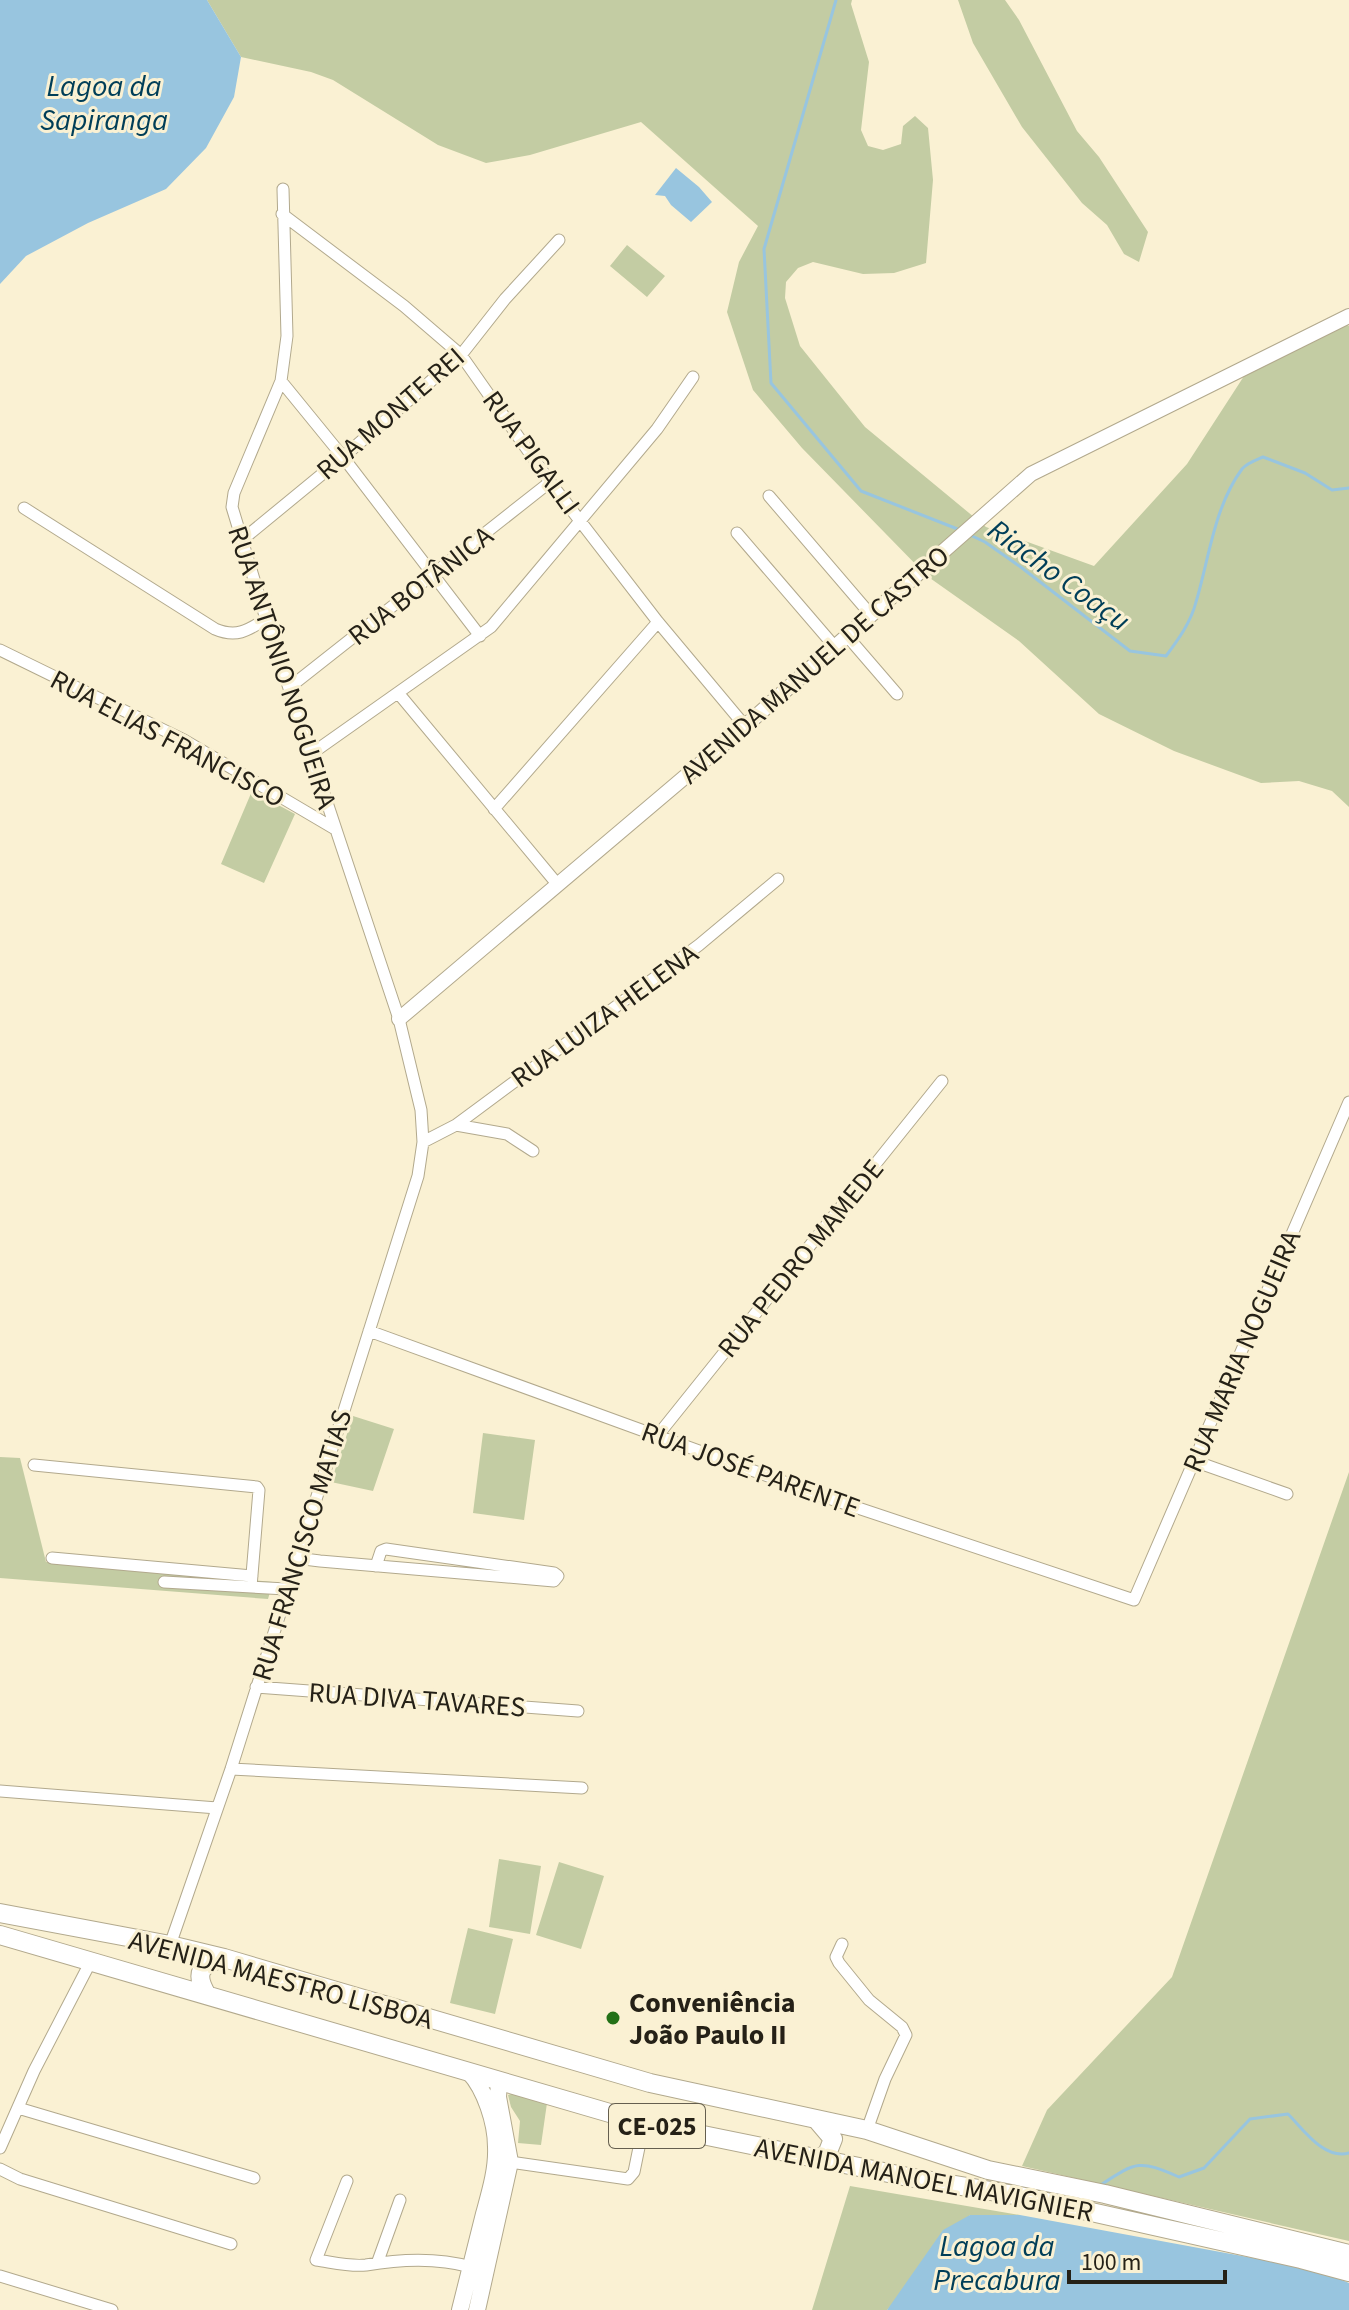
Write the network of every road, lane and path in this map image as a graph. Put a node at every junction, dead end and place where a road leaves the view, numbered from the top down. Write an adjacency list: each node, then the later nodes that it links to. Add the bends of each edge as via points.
1 (283, 189): 2 (street, RUA ANTÔNIO NOGUEIRA)
2 (282, 214): 7 (street, RUA PIGALLI); 9 (street, RUA ANTÔNIO NOGUEIRA, via 287,336)
3 (559, 240): 7 (street, RUA MONTE REI)
4 (1349, 306): 6 (street)
5 (1349, 316): 6 (street, AVENIDA MANUEL DE CASTRO)
6 (1334, 323): 18 (street, AVENIDA MANUEL DE CASTRO, via 1031,474)
7 (461, 355): 10 (street, RUA MONTE REI); 11 (street, RUA PIGALLI)
8 (693, 377): 14 (street)
9 (281, 381): 10 (street); 16 (street, RUA ANTÔNIO NOGUEIRA, via 232,501)
10 (343, 457): 16 (street, RUA MONTE REI); 17 (street)
11 (550, 482): 14 (street, RUA PIGALLI); 17 (street, RUA BOTÂNICA)
12 (769, 496): 18 (street)
13 (24, 508): 19 (street, via 215,629 243,633)
14 (582, 522): 20 (street, RUA PIGALLI); 21 (street)
15 (737, 533): 23 (street)
16 (242, 540): 19 (street, RUA ANTÔNIO NOGUEIRA)
17 (432, 575): 21 (street); 25 (street, RUA BOTÂNICA)
18 (871, 615): 22 (street, AVENIDA MANUEL DE CASTRO)
19 (266, 619): 25 (street, RUA ANTÔNIO NOGUEIRA)
20 (658, 622): 28 (street, RUA PIGALLI); 30 (street)
21 (480, 636): 26 (street)
22 (847, 636): 23 (street, AVENIDA MANUEL DE CASTRO); 27 (street)
23 (835, 647): 28 (street, AVENIDA MANUEL DE CASTRO)
24 (0, 650): 31 (street, RUA ELIAS FRANCISCO, via 184,740)
25 (290, 687): 29 (street, RUA ANTÔNIO NOGUEIRA)
26 (399, 694): 29 (street); 30 (street)
27 (897, 694)
28 (745, 726): 33 (street, AVENIDA MANUEL DE CASTRO)
29 (311, 754): 31 (street, RUA ANTÔNIO NOGUEIRA)
30 (494, 809): 33 (street)
31 (335, 829): 34 (street, RUA ANTÔNIO NOGUEIRA)
32 (778, 879): 37 (street, RUA LUIZA HELENA, via 699,945)
33 (558, 885): 34 (street, AVENIDA MANUEL DE CASTRO)
34 (399, 1019): 38 (street, RUA ANTÔNIO NOGUEIRA, via 420,1101)
35 (942, 1081): 41 (street, RUA PEDRO MAMEDE)
36 (1349, 1102): 42 (street, RUA MARIA NOGUEIRA)
37 (456, 1125): 38 (street, RUA LUIZA HELENA); 39 (street, via 507,1134)
38 (423, 1142): 40 (street, RUA FRANCISCO MATIAS, via 418,1176)
39 (533, 1151)
40 (369, 1331): 41 (street, RUA JOSÉ PARENTE); 46 (street, RUA FRANCISCO MATIAS)
41 (658, 1435): 51 (street, RUA JOSÉ PARENTE)
42 (1194, 1461): 44 (street); 51 (street, RUA MARIA NOGUEIRA)
43 (34, 1465): 48 (street, via 257,1487)
44 (1287, 1494)
45 (52, 1558): 48 (street)
46 (296, 1558): 47 (street); 50 (street, RUA FRANCISCO MATIAS)
47 (376, 1566): 47 (street, via 554,1581 558,1576 386,1549)
48 (252, 1581): 49 (street); 50 (street)
49 (164, 1582)
50 (286, 1589): 52 (street, RUA FRANCISCO MATIAS)
51 (1134, 1600)
52 (256, 1687): 53 (street, RUA DIVA TAVARES); 54 (street, RUA FRANCISCO MATIAS)
53 (578, 1711)
54 (231, 1769): 55 (street); 57 (street, RUA FRANCISCO MATIAS)
55 (582, 1788)
56 (0, 1791): 57 (street)
57 (217, 1808): 61 (street, RUA FRANCISCO MATIAS)
58 (0, 1913): 61 (highway, AVENIDA MAESTRO LISBOA / CE-025)
59 (0, 1935): 63 (highway, AVENIDA MAESTRO LISBOA / CE-025)
60 (842, 1944): 71 (street, via 839,1963 906,2035)
61 (170, 1945): 62 (highway, AVENIDA MAESTRO LISBOA / CE-025)
62 (224, 1958): 64 (highway, via 202,1968 199,1981); 65 (highway, AVENIDA MAESTRO LISBOA / CE-025)
63 (91, 1961): 64 (highway, AVENIDA MAESTRO LISBOA / CE-025); 68 (street)
64 (207, 1995): 66 (highway, AVENIDA MAESTRO LISBOA / CE-025)
65 (513, 2043): 69 (highway, AVENIDA MANOEL MAVIGNIER / CE-025, via 650,2083)
66 (469, 2072): 67 (highway, AVENIDA MAESTRO LISBOA / CE-025); 82 (main road, via 481,2091 497,2149)
67 (499, 2082): 70 (highway, AVENIDA MANOEL MAVIGNIER / CE-025); 74 (main road)
68 (18, 2108): 72 (street); 76 (street)
69 (816, 2119): 71 (highway, AVENIDA MANOEL MAVIGNIER / CE-025); 73 (highway, via 833,2139 827,2154)
70 (644, 2123): 73 (highway, AVENIDA MANOEL MAVIGNIER / CE-025); 74 (street, via 628,2179)
71 (867, 2130): 80 (highway, AVENIDA MANOEL MAVIGNIER / CE-025, via 965,2164)
72 (0, 2148)
73 (816, 2159): 83 (highway, AVENIDA MANOEL MAVIGNIER / CE-025, via 1020,2196)
74 (510, 2162): 82 (main road)
75 (0, 2169): 79 (street)
76 (254, 2178)
77 (347, 2181): 81 (street, via 316,2260 364,2265)
78 (400, 2200): 81 (street)
79 (231, 2244)
80 (1349, 2254)
81 (378, 2261): 82 (street, via 427,2260)
82 (478, 2268): 86 (main road); 87 (main road)
83 (1349, 2272)
84 (0, 2276): 85 (street)
85 (112, 2310)
86 (460, 2310)
87 (477, 2310)

